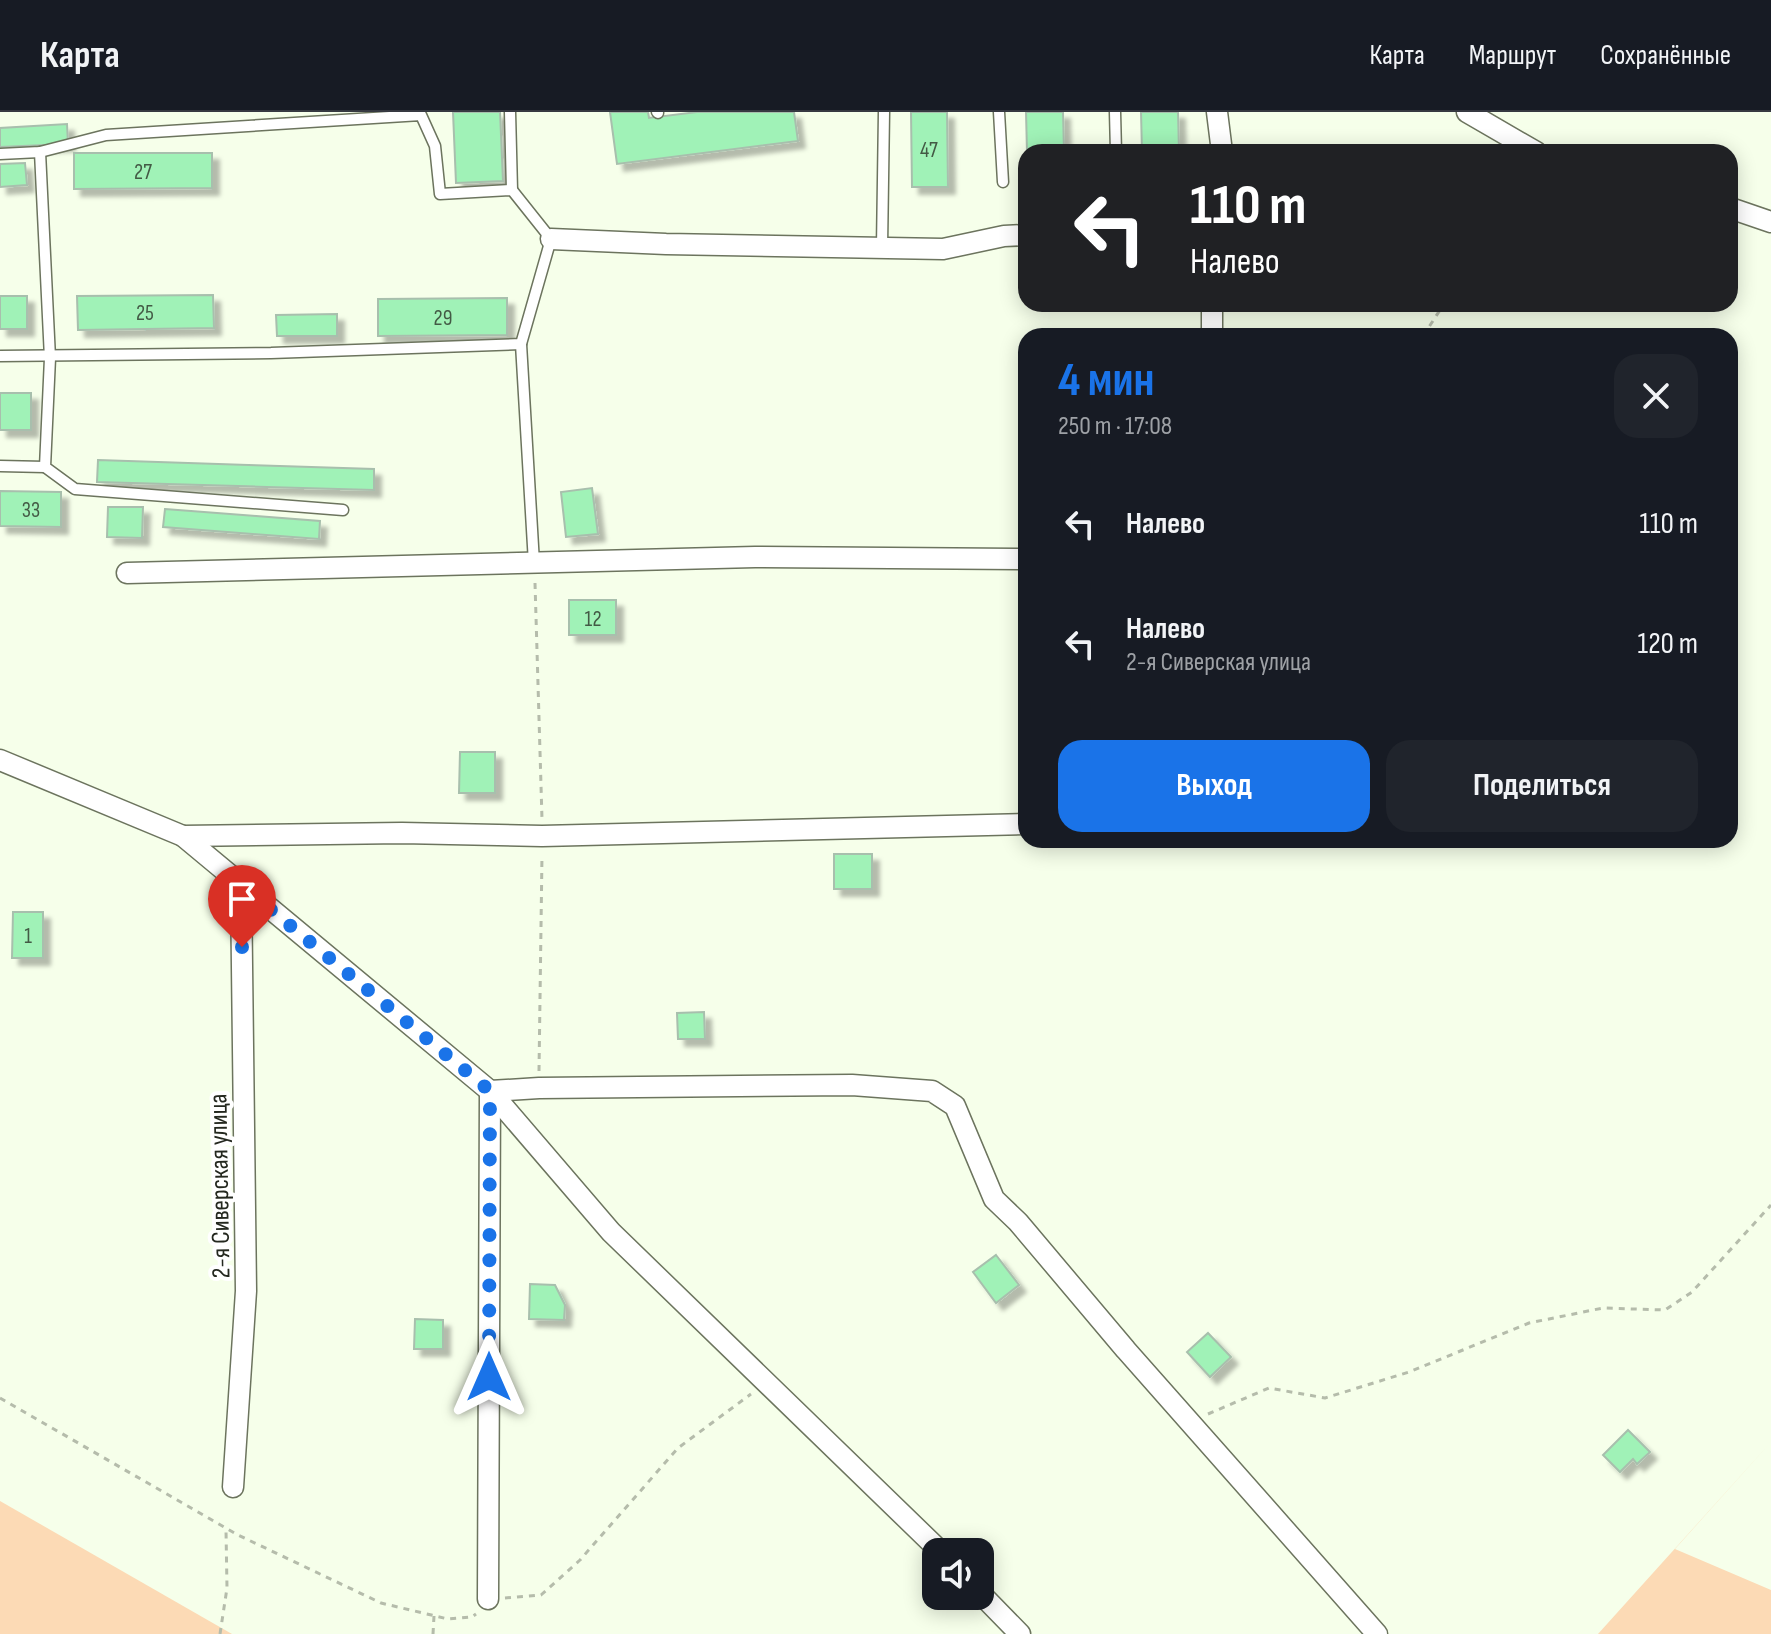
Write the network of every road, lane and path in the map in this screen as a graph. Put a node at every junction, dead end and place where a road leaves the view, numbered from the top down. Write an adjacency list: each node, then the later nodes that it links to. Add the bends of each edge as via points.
1 (510, 112): 13 (lane)
2 (884, 112): 18 (lane)
3 (999, 112): 12 (lane)
4 (1115, 112): 7 (lane)
5 (1217, 112): 8 (street)
6 (1467, 112): 9 (street)
7 (1116, 144)
8 (1221, 144)
9 (1522, 144)
10 (40, 152): 11 (lane); 13 (lane, via 106,135 421,115 435,146 440,194); 21 (lane)
11 (0, 154)
12 (1003, 182)
13 (512, 190): 17 (lane)
14 (1738, 211): 15 (street)
15 (1771, 222)
16 (1018, 235): 18 (street, via 943,249)
17 (551, 239): 18 (street); 19 (lane)
18 (882, 247)
19 (521, 344): 21 (lane); 26 (lane)
20 (0, 356): 21 (lane)
21 (50, 358): 23 (lane)
22 (0, 466): 23 (lane)
23 (45, 467): 24 (lane, via 75,489)
24 (343, 510)
25 (1018, 559): 26 (street, via 755,557)
26 (534, 563): 27 (street)
27 (127, 573)
28 (0, 760): 30 (street)
29 (1018, 824): 30 (street, via 542,836)
30 (183, 836): 31 (street)
31 (241, 885): 32 (street); 37 (street, 2-я Сиверская улица, via 246,1291)
32 (490, 1091): 34 (street, via 611,1232); 36 (street, via 852,1085 932,1091 955,1106 994,1199); 40 (street)
33 (1771, 1205): 36 (path, via 1692,1292 1665,1310 1603,1308 1529,1323 1409,1372 1325,1398 1269,1388)
34 (767, 1382): 39 (street); 40 (path, via 678,1448 580,1560 541,1595)
35 (0, 1398): 38 (path)
36 (1191, 1421): 46 (street)
37 (233, 1487)
38 (226, 1528): 42 (path, via 381,1603); 43 (path, via 227,1588)
39 (927, 1538)
40 (488, 1599): 42 (path, via 472,1617)
41 (994, 1607): 45 (street)
42 (434, 1616): 44 (path)
43 (220, 1634)
44 (433, 1634)
45 (1020, 1634)
46 (1377, 1634)

